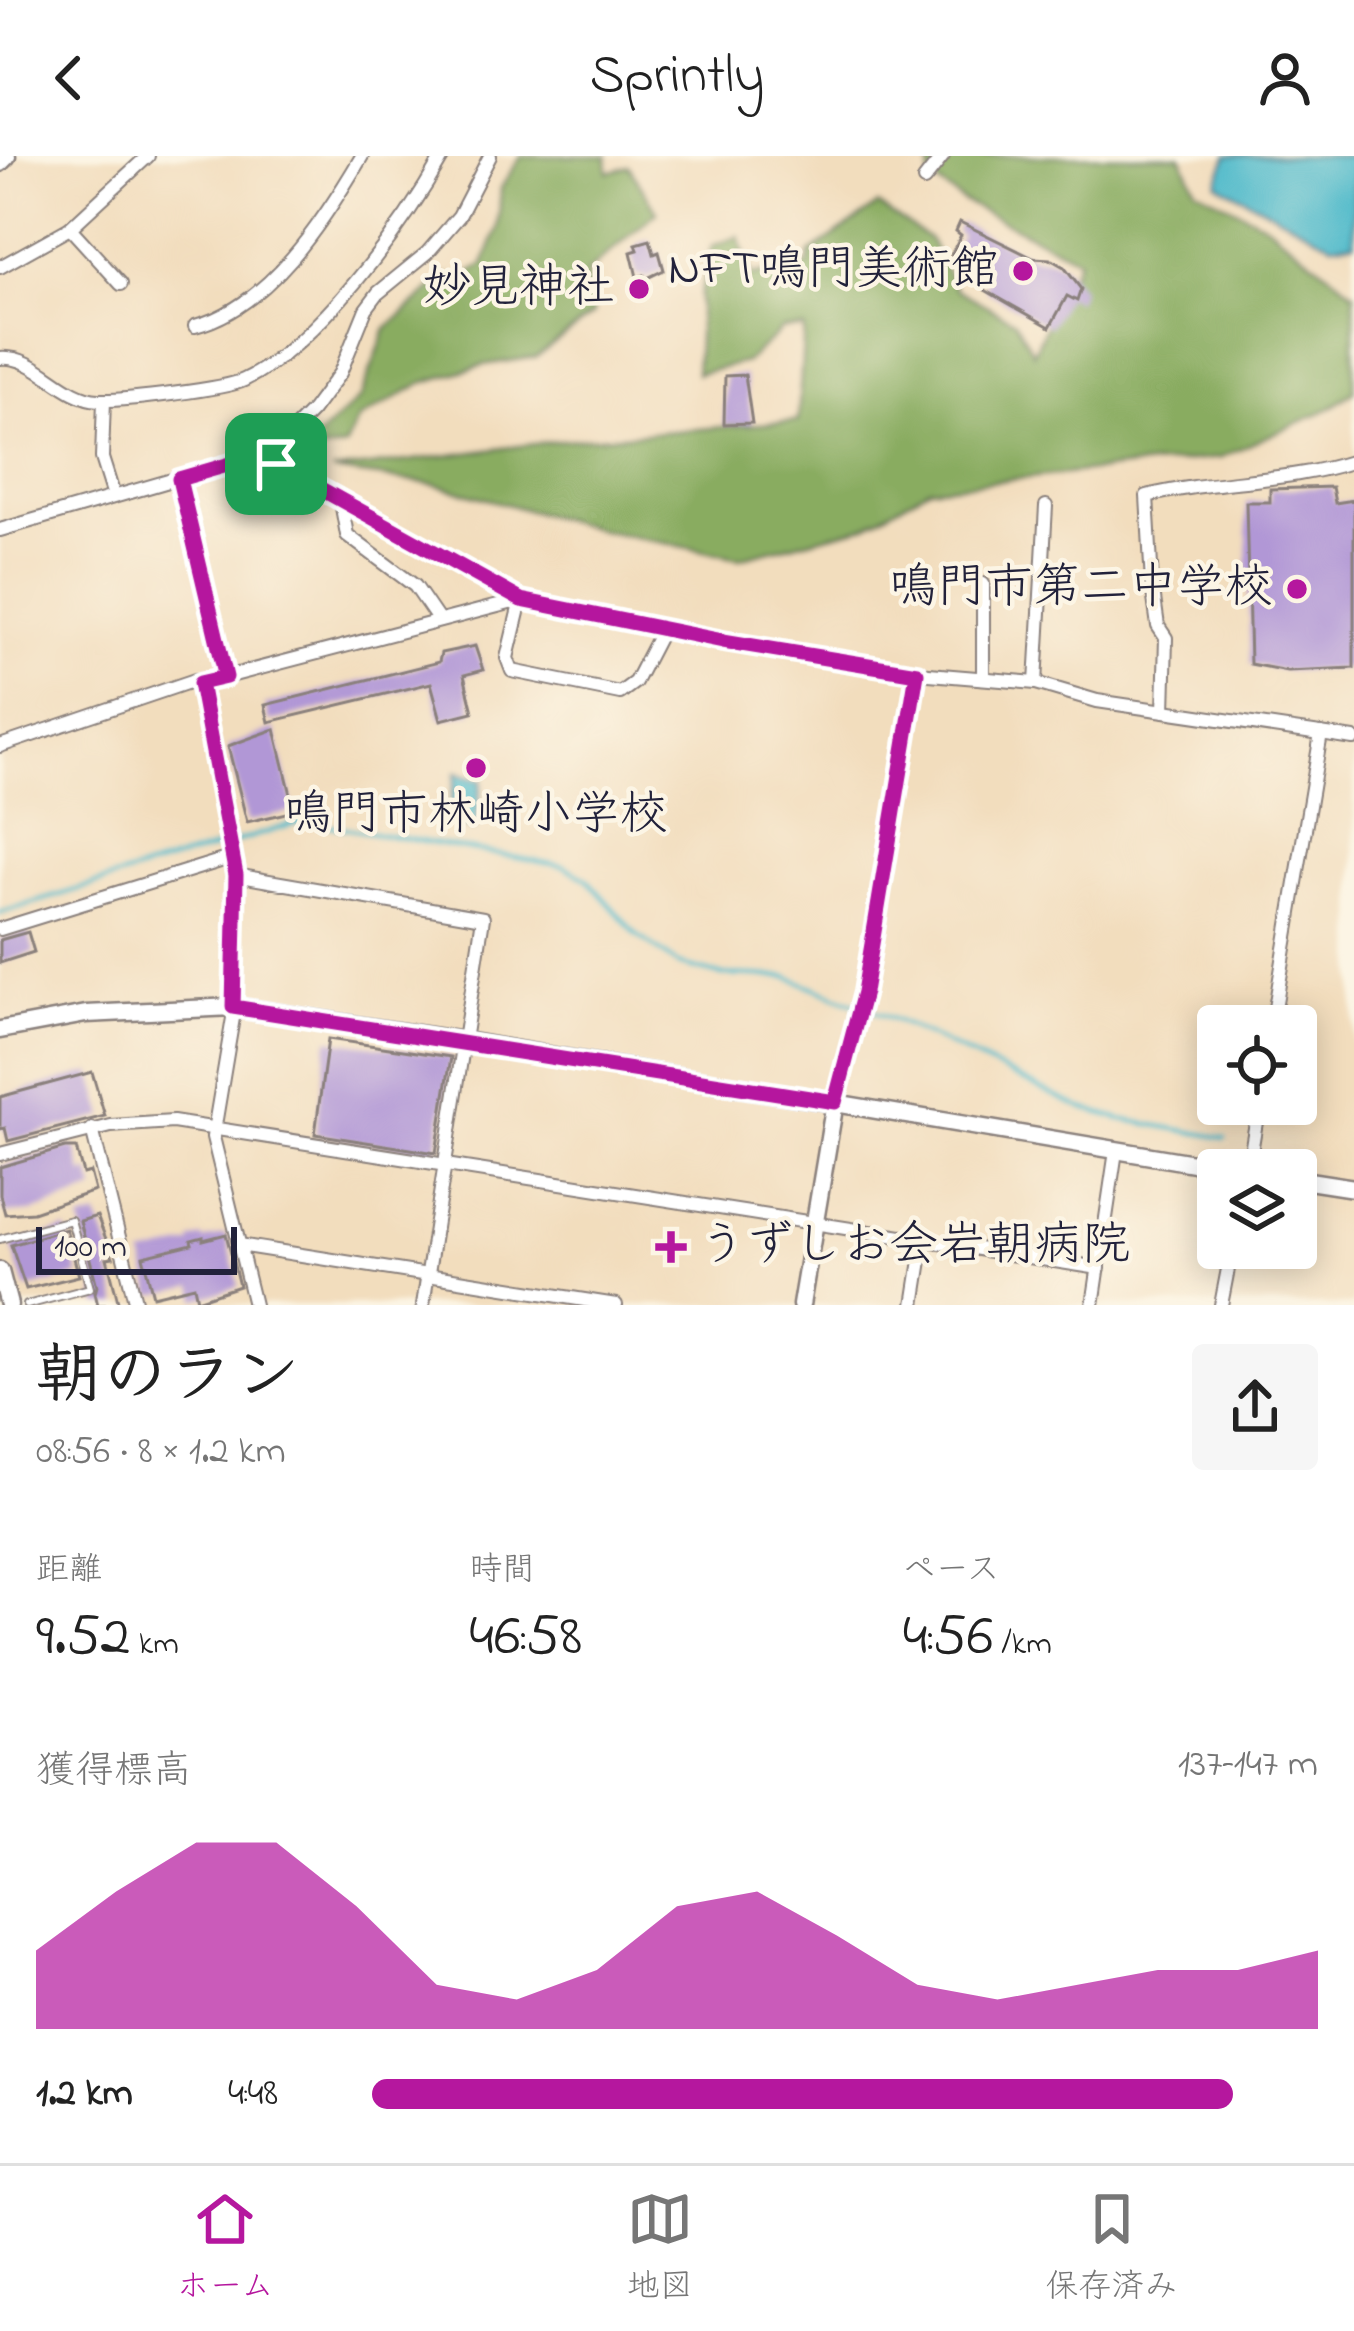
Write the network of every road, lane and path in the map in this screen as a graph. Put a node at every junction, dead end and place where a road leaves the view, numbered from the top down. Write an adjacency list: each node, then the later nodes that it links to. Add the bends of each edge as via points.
1 (7, 156): 7 (street)
2 (148, 156): 9 (street)
3 (362, 156): 12 (street, via 312,233 249,301)
4 (443, 156): 14 (street, via 377,257 315,328 243,381)
5 (490, 156): 15 (street, via 459,216 378,293 340,373)
6 (943, 156): 8 (street)
7 (0, 163)
8 (924, 180)
9 (70, 228): 10 (street); 11 (street)
10 (0, 267)
11 (121, 284)
12 (195, 326)
13 (0, 358): 14 (street, via 31,364 58,385)
14 (104, 400): 18 (street, via 102,458)
15 (272, 452): 17 (street); 19 (street, via 276,464)
16 (1354, 461): 31 (street, via 1315,474 1147,496 1152,584 1166,638)
17 (179, 479): 18 (street); 28 (street)
18 (114, 496): 21 (street)
19 (341, 502): 23 (street); 24 (street, via 347,535 416,586)
20 (1046, 506): 30 (street)
21 (0, 530)
22 (983, 584): 27 (street)
23 (521, 600): 24 (street); 25 (street); 25 (street, via 507,658 512,670 620,694 635,682)
24 (439, 621): 28 (street)
25 (663, 628): 26 (street)
26 (917, 673): 27 (street); 42 (street, via 864,992)
27 (982, 676): 30 (street)
28 (226, 677): 29 (street)
29 (200, 683): 34 (street); 35 (street)
30 (1036, 683): 31 (street)
31 (1164, 711): 32 (street)
32 (1321, 734): 33 (street); 38 (street)
33 (1354, 739)
34 (0, 746)
35 (233, 854): 36 (street); 37 (street)
36 (236, 875): 39 (street); 41 (street, via 483,918)
37 (0, 929)
38 (1276, 1005)
39 (233, 1007): 40 (street, via 86,1014); 41 (street); 43 (street)
40 (0, 1030)
41 (464, 1041): 42 (street); 47 (street)
42 (835, 1102): 45 (street); 51 (street)
43 (213, 1128): 44 (street, via 152,1122); 47 (street); 54 (street)
44 (92, 1130): 46 (street); 61 (street)
45 (1116, 1151): 48 (street); 55 (street)
46 (0, 1154)
47 (446, 1164): 51 (street); 58 (street)
48 (1197, 1164)
49 (1317, 1182): 50 (street)
50 (1354, 1188)
51 (814, 1224): 53 (street); 65 (street)
52 (0, 1239): 60 (lane, via 71,1220 90,1288)
53 (924, 1241): 55 (street); 66 (street)
54 (239, 1245): 58 (street); 62 (street)
55 (1099, 1268): 67 (street)
56 (1228, 1269): 68 (street)
57 (0, 1271): 59 (street)
58 (428, 1275): 63 (street); 64 (street)
59 (8, 1305)
60 (27, 1305)
61 (136, 1305)
62 (254, 1305)
63 (423, 1305)
64 (616, 1305)
65 (801, 1305)
66 (914, 1305)
67 (1094, 1305)
68 (1221, 1305)

